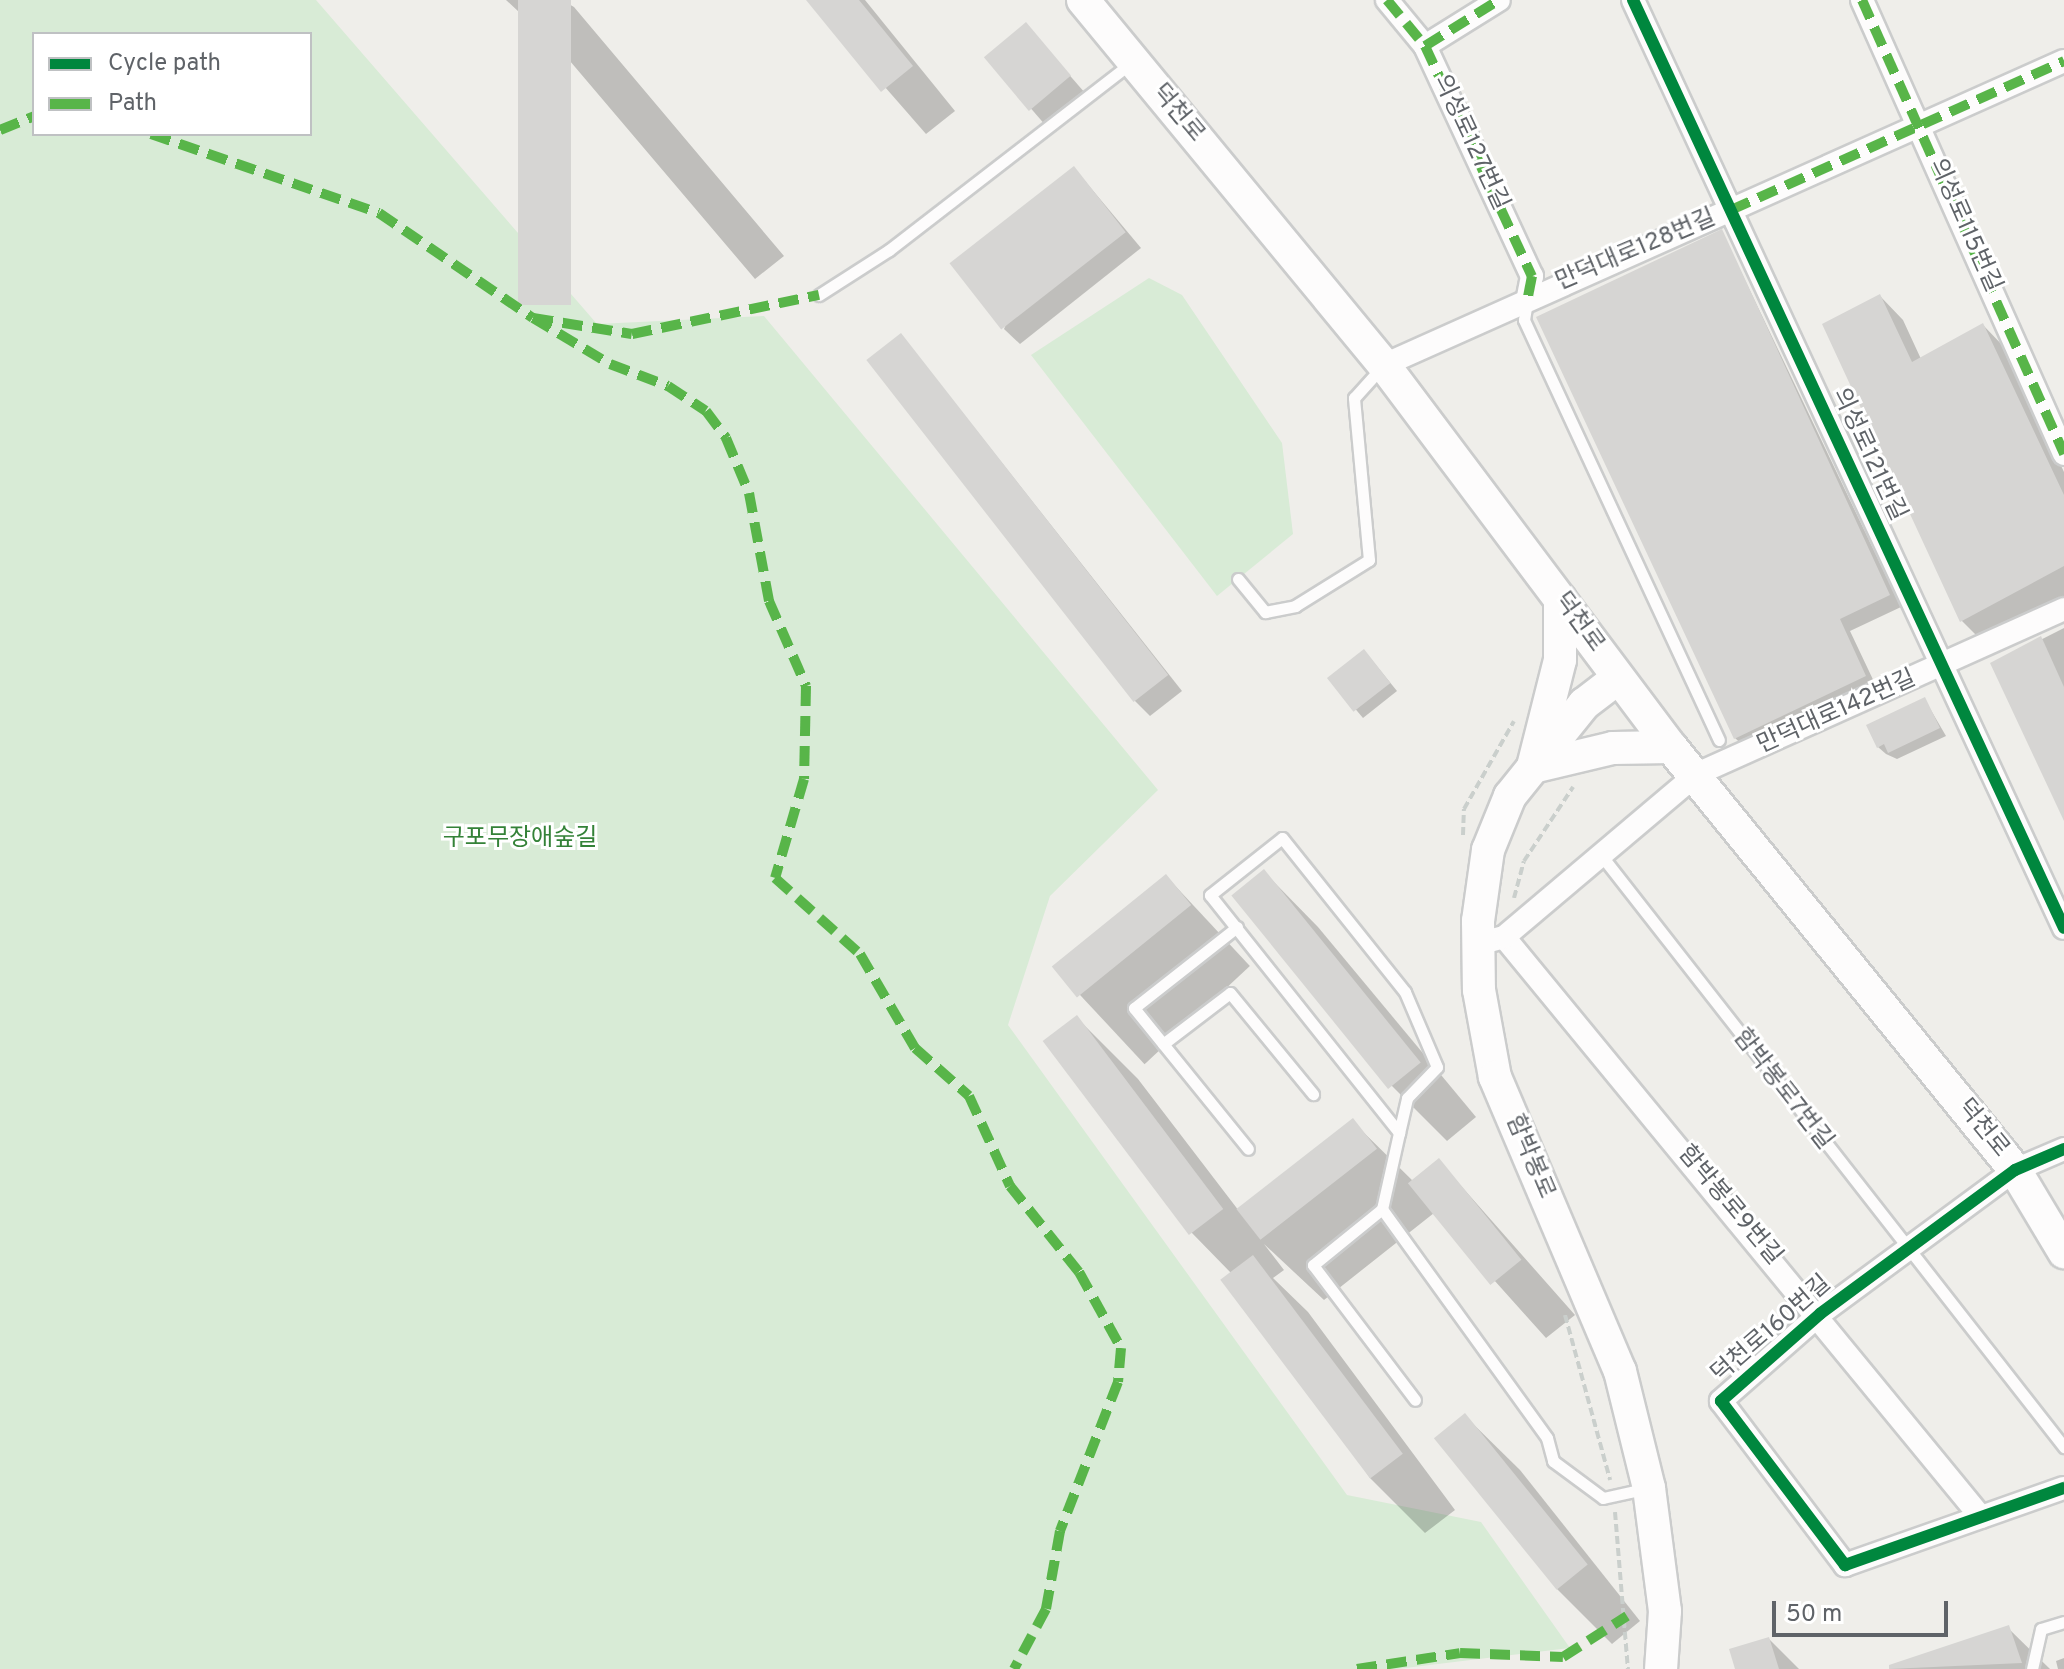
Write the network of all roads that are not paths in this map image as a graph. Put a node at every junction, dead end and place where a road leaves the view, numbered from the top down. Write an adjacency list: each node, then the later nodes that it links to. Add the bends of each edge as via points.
1 (1083, 0): 7 (main road, 덕천로)
2 (1387, 0): 6 (street, 의성로127번길)
3 (1499, 0): 6 (street)
4 (1633, 0): 10 (street, 의성로121번길)
5 (1862, 0): 9 (street, 의성로115번길)
6 (1425, 46): 12 (street, 의성로127번길, via 1532,276)
7 (1133, 61): 11 (lane, via 889,250); 13 (main road, 덕천로)
8 (2064, 61): 9 (street, 만덕대로128번길)
9 (1920, 127): 10 (street, 만덕대로128번길); 14 (street, 의성로115번길)
10 (1731, 210): 12 (street, 만덕대로128번길); 18 (street, 의성로121번길)
11 (819, 295)
12 (1528, 297): 13 (street, 만덕대로128번길); 20 (lane, via 1524,320)
13 (1384, 365): 15 (lane, via 1354,398 1369,560 1295,606 1265,612); 16 (main road, 덕천로)
14 (2064, 454)
15 (1238, 579)
16 (1560, 599): 19 (main road, 덕천로); 22 (main road, via 1560,660)
17 (2064, 609): 18 (street, 만덕대로142번길)
18 (1941, 667): 23 (street, 만덕대로142번길); 26 (street, 의성로121번길)
19 (1618, 678): 21 (main road, 덕천로); 22 (main road, 함박봉로, via 1584,704)
20 (1719, 740)
21 (1671, 747): 22 (main road, via 1613,748); 23 (main road, 덕천로)
22 (1533, 767): 27 (main road, 함박봉로, via 1510,796 1488,850)
23 (1697, 774): 24 (street, 만덕대로142번길); 33 (main road, 덕천로)
24 (1598, 851): 27 (street); 35 (lane, 함박봉로7번길)
25 (1237, 927): 28 (lane, via 1134,1008); 30 (lane); 30 (lane, via 1210,895 1282,838 1405,992 1437,1067 1407,1098)
26 (2064, 928)
27 (1491, 940): 37 (street, 함박봉로9번길); 40 (main road, 함박봉로, via 1495,1077 1593,1297)
28 (1163, 1044): 29 (lane, via 1230,993); 31 (lane)
29 (1313, 1094)
30 (1399, 1133): 34 (lane)
31 (1248, 1149)
32 (2064, 1149): 33 (street, 덕천로160번길)
33 (2015, 1170): 35 (street, 덕천로160번길); 36 (main road, 덕천로)
34 (1382, 1209): 38 (lane, via 1313,1265); 40 (lane, via 1547,1438 1553,1461 1603,1498)
35 (1907, 1252): 37 (street, 덕천로160번길); 39 (lane, 함박봉로7번길)
36 (2064, 1252)
37 (1820, 1314): 42 (street, 함박봉로9번길); 42 (street, 덕천로160번길, via 1721,1401 1845,1565)
38 (1415, 1400)
39 (2064, 1447)
40 (1649, 1488): 44 (main road, 함박봉로, via 1665,1611)
41 (2064, 1488): 42 (street)
42 (1981, 1517)
43 (2064, 1622): 45 (lane, via 2041,1629)
44 (1662, 1669)
45 (2032, 1669)

